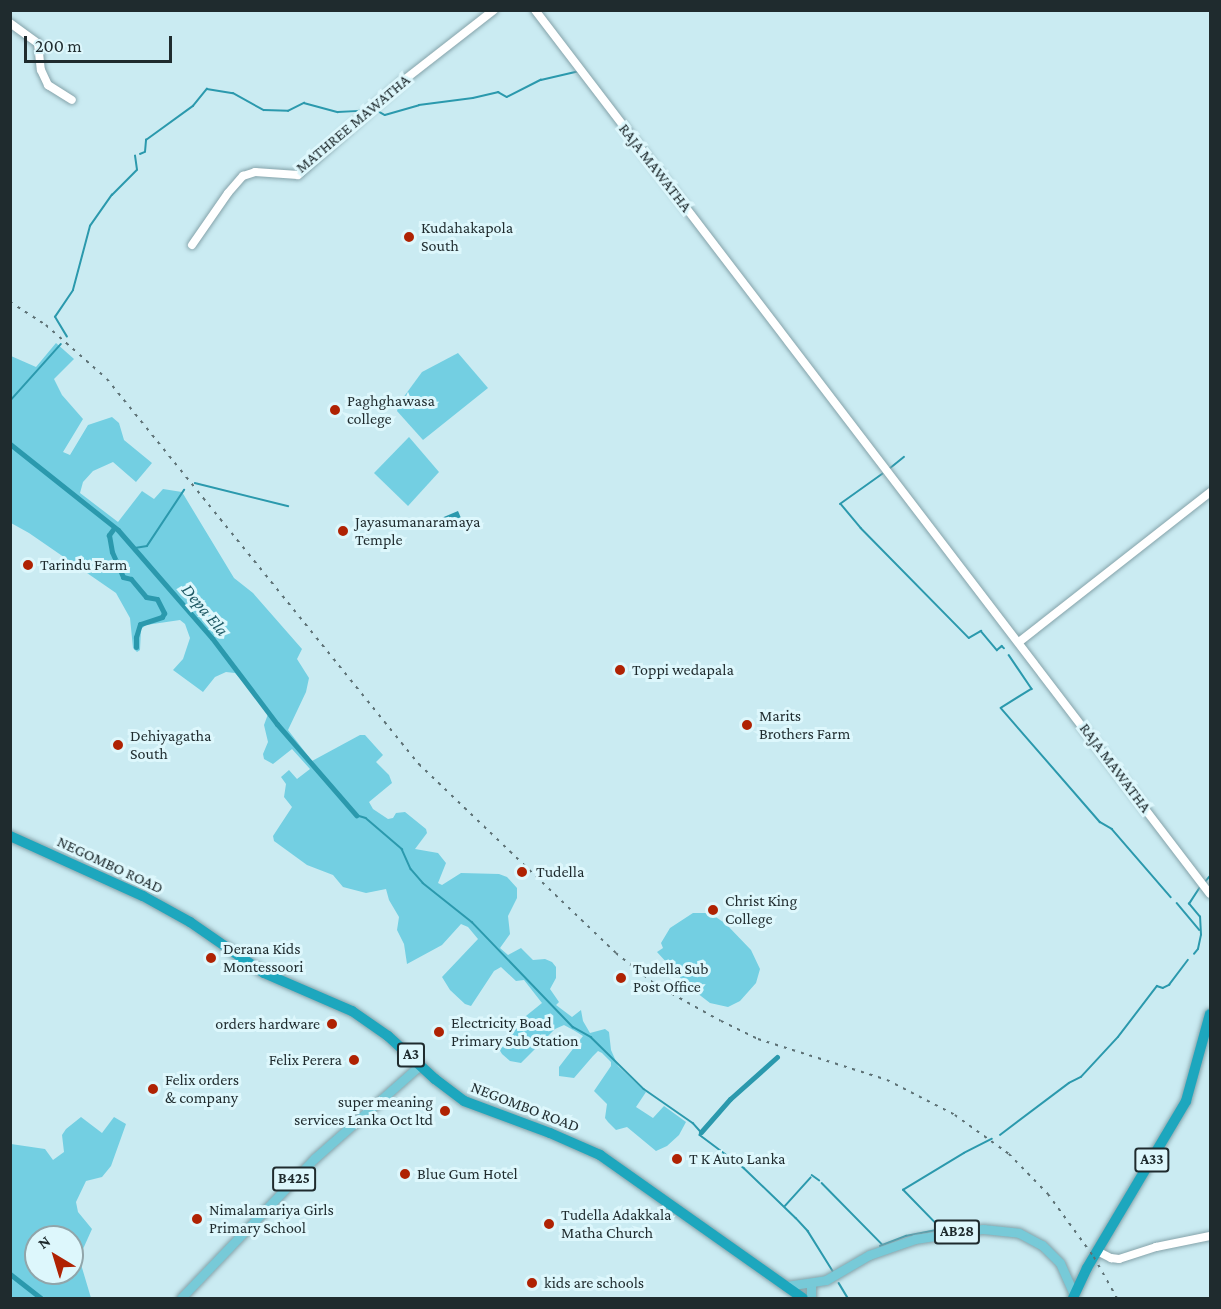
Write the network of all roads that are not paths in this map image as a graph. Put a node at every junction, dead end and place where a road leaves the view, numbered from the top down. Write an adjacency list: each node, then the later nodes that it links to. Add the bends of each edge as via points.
1 (494, 10): 5 (street, MATHREE MAWATHA, via 403,81 298,175 255,172 243,176)
2 (535, 10): 7 (street, RAJA MAWATHA)
3 (10, 23): 4 (street, via 38,43 41,70 48,85)
4 (72, 100)
5 (192, 245)
6 (1210, 492): 7 (street)
7 (1019, 642): 10 (street, RAJA MAWATHA)
8 (10, 836): 12 (highway, NEGOMBO ROAD / A3, via 143,896 190,922 270,977 352,1011 388,1036)
9 (10, 841): 12 (highway, NEGOMBO ROAD / A3, via 153,907 258,976 340,1011)
10 (1210, 894)
11 (1210, 1014): 14 (highway, A33, via 1186,1101)
12 (418, 1067): 17 (highway, NEGOMBO ROAD / A3, via 461,1105 566,1144 597,1160); 19 (main road, B425, via 315,1158)
13 (1210, 1236): 14 (street, via 1119,1259)
14 (1097, 1251): 15 (highway, A33)
15 (1087, 1268): 16 (main road); 18 (highway, A33)
16 (1070, 1276): 17 (main road, AB28, via 1053,1254 1032,1238 1010,1230 983,1229 909,1241 869,1255 840,1274); 18 (main road)
17 (799, 1291): 20 (main road)
18 (1075, 1292)
19 (181, 1299)
20 (811, 1299)

